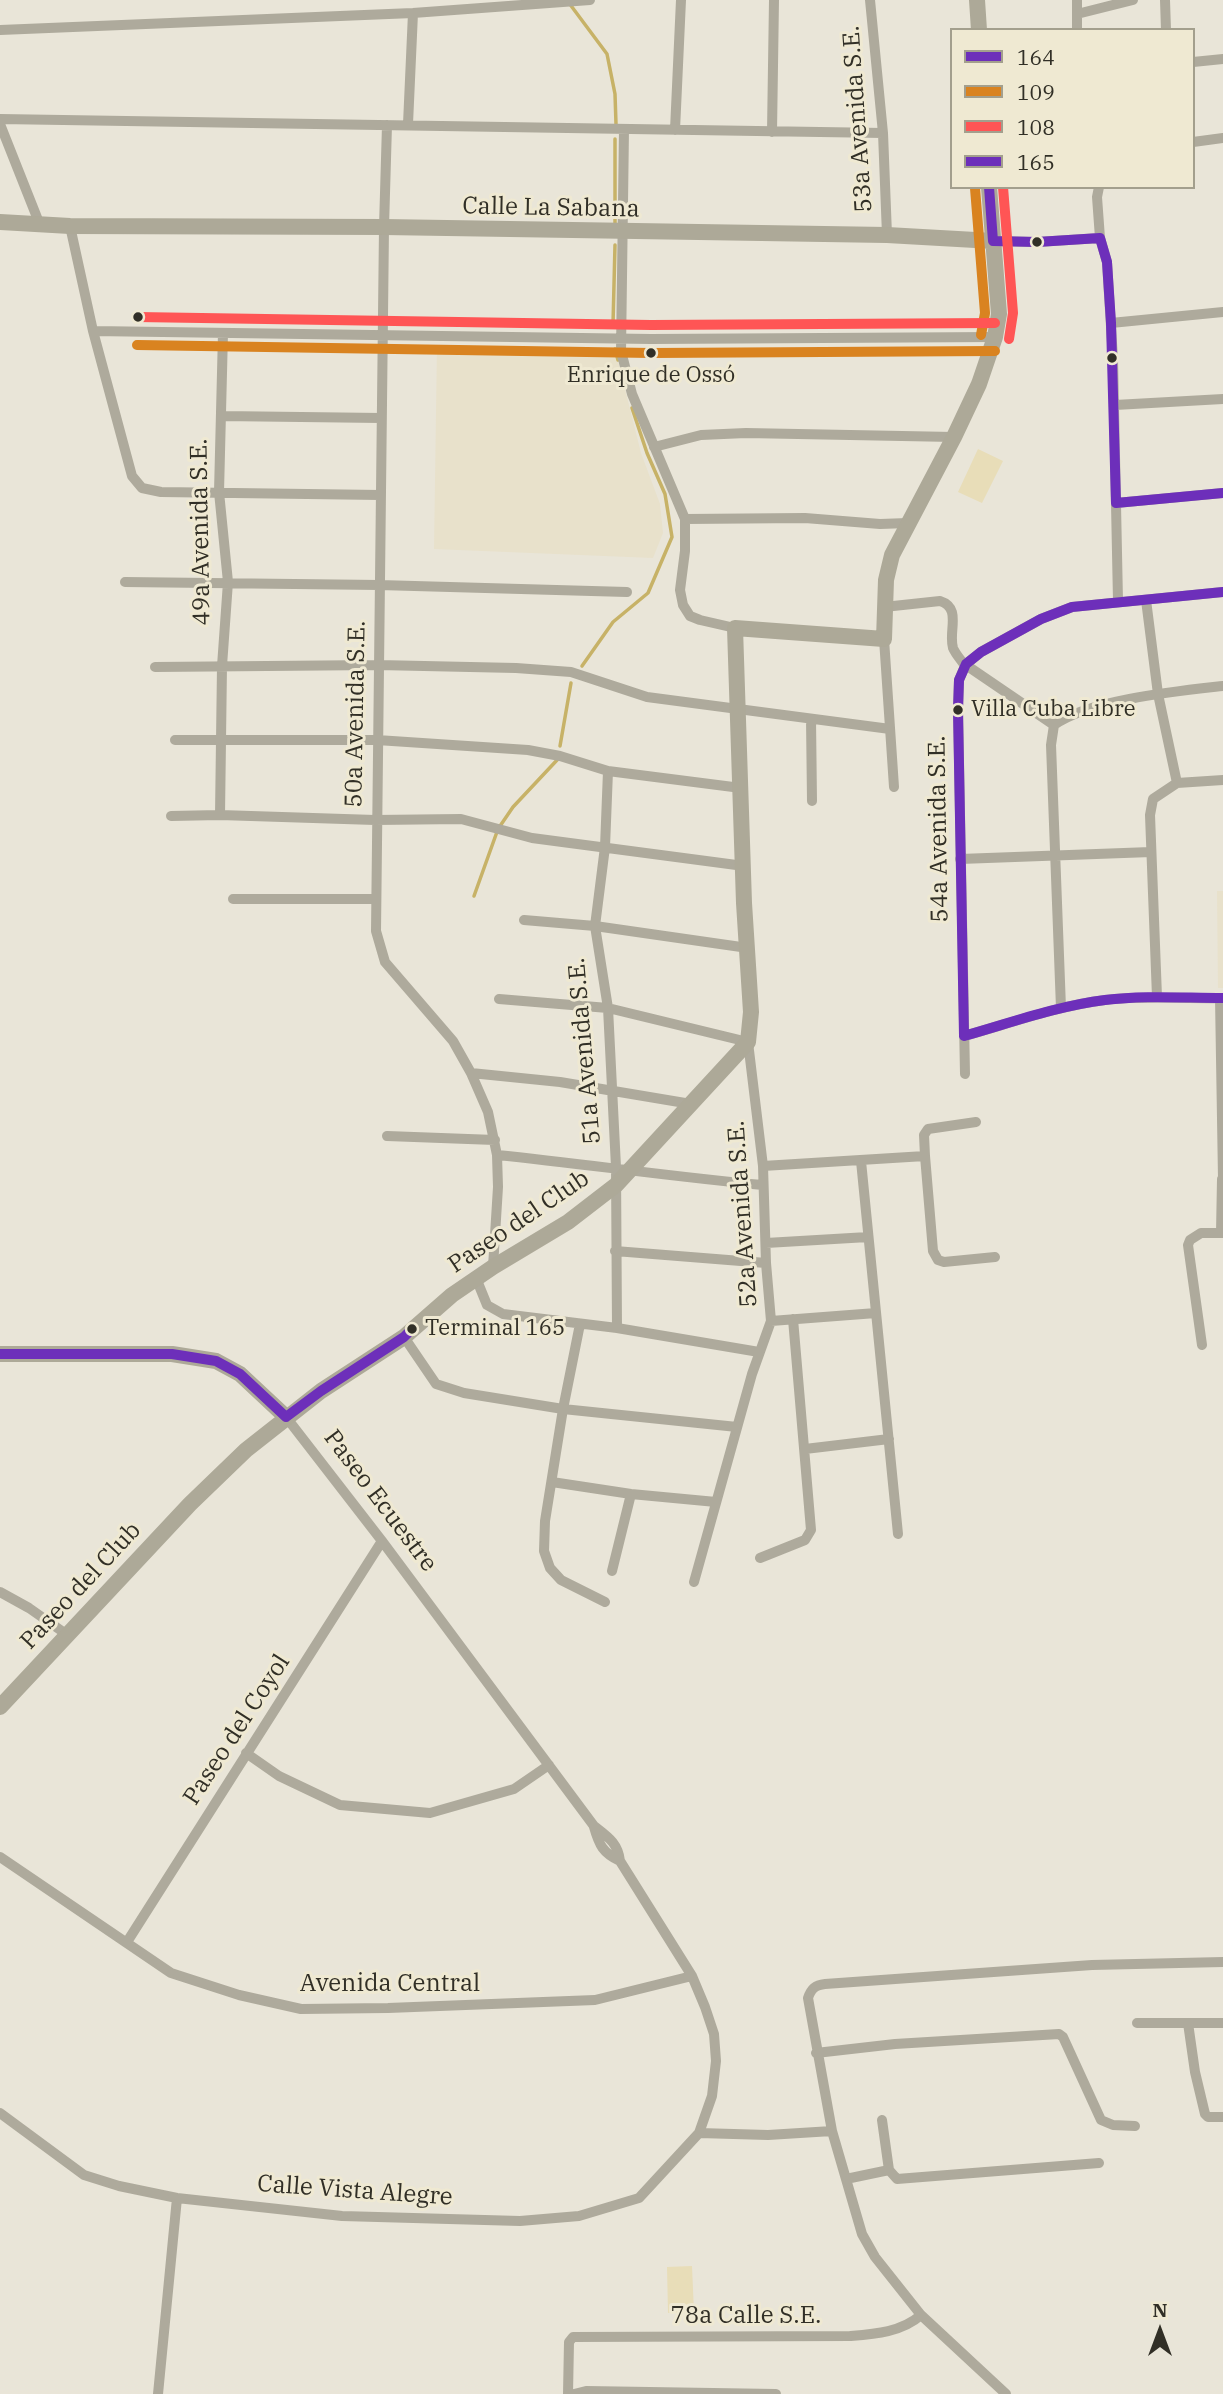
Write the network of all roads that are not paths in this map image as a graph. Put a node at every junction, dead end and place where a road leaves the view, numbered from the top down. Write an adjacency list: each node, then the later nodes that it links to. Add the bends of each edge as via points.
1 (681, 0): 21 (street)
2 (774, 0): 22 (street)
3 (870, 0): 23 (street, 53a Avenida S.E.)
4 (977, 0): 11 (street)
5 (1077, 0): 10 (street)
6 (1133, 0): 10 (street)
7 (1165, 0): 13 (street)
8 (584, 1): 9 (street)
9 (413, 13): 14 (street); 18 (street)
10 (1077, 14): 12 (street)
11 (979, 28)
12 (1077, 28)
13 (1166, 28)
14 (0, 30)
15 (1223, 58): 16 (street)
16 (1195, 62)
17 (0, 121): 19 (street); 29 (street)
18 (408, 124): 19 (street); 20 (street)
19 (387, 125): 31 (street, 50a Avenida S.E.)
20 (624, 129): 21 (street); 32 (street)
21 (675, 130): 22 (street)
22 (772, 132): 23 (street)
23 (883, 133): 33 (street, 53a Avenida S.E.)
24 (1223, 138): 25 (street)
25 (1195, 142)
26 (989, 189): 35 (street)
27 (1099, 189): 34 (street)
28 (0, 222): 29 (street, Calle La Sabana)
29 (40, 225): 30 (street, Calle La Sabana)
30 (70, 226): 31 (street, Calle La Sabana); 38 (street)
31 (384, 227): 32 (street, Calle La Sabana); 40 (street, 50a Avenida S.E.)
32 (623, 232): 33 (street, Calle La Sabana); 42 (street)
33 (887, 235): 35 (street, Calle La Sabana)
34 (1100, 239): 35 (street, Calle La Sabana); 37 (street, via 1107,262)
35 (993, 241): 41 (street, via 999,314)
36 (1223, 312): 37 (street)
37 (1111, 323): 44 (street)
38 (93, 331): 39 (street); 49 (street, via 132,476 142,488 160,492)
39 (223, 333): 40 (street); 45 (street, 49a Avenida S.E.)
40 (382, 336): 42 (street); 46 (street, 50a Avenida S.E.)
41 (995, 337): 42 (street); 47 (street)
42 (621, 339): 48 (street, via 632,394)
43 (1223, 399): 44 (street)
44 (1115, 405): 52 (street)
45 (221, 416): 46 (street); 49 (street, 49a Avenida S.E.)
46 (381, 418): 51 (street, 50a Avenida S.E.)
47 (954, 437): 48 (street, via 747,433 701,435); 54 (street)
48 (654, 447): 53 (street)
49 (219, 492): 51 (street); 56 (street, 49a Avenida S.E.)
50 (1223, 493): 52 (street)
51 (380, 495): 57 (street, 50a Avenida S.E.)
52 (1116, 503): 61 (street)
53 (685, 519): 54 (street); 63 (street, via 682,605 690,616)
54 (908, 523): 62 (street, via 892,555)
55 (125, 582): 56 (street)
56 (228, 582): 57 (street); 67 (street, 49a Avenida S.E.)
57 (379, 585): 58 (street); 66 (street, 50a Avenida S.E.)
58 (627, 592)
59 (1223, 592): 60 (street)
60 (1146, 600): 61 (street); 70 (street)
61 (1118, 601): 65 (street, via 1072,607 1041,619)
62 (884, 607): 64 (street); 65 (street, via 948,604 953,610 953,648)
63 (735, 628): 64 (street); 71 (street)
64 (884, 639): 74 (street)
65 (966, 664): 73 (street); 90 (street, 54a Avenida S.E., via 959,680 958,710)
66 (377, 665): 67 (street); 71 (street, via 571,672 648,697); 76 (street, 50a Avenida S.E.)
67 (222, 666): 68 (street); 77 (street, 49a Avenida S.E.)
68 (155, 667)
69 (1223, 686): 70 (street)
70 (1158, 694): 73 (street, via 1080,711); 80 (street)
71 (739, 708): 72 (street); 82 (street)
72 (811, 719): 74 (street); 83 (street)
73 (1054, 725): 89 (street)
74 (890, 729): 81 (street)
75 (175, 740): 77 (street)
76 (376, 740): 77 (street); 78 (street, via 528,750); 86 (street, 50a Avenida S.E.)
77 (220, 741): 84 (street, 49a Avenida S.E.)
78 (608, 771): 82 (street); 87 (street, 51a Avenida S.E.)
79 (1223, 780): 80 (street)
80 (1177, 783): 88 (street, via 1153,799)
81 (894, 787)
82 (741, 788): 91 (street)
83 (812, 801)
84 (220, 815): 85 (street); 86 (street)
85 (171, 816)
86 (375, 820): 87 (street, via 461,820 532,838); 93 (street, 50a Avenida S.E.)
87 (605, 847): 91 (street); 95 (street, 51a Avenida S.E.)
88 (1151, 852): 89 (street); 97 (street)
89 (1056, 855): 90 (street); 101 (street)
90 (960, 859): 102 (street, 54a Avenida S.E.)
91 (744, 866): 96 (street)
92 (233, 899): 93 (street)
93 (374, 899): 104 (street, 50a Avenida S.E., via 376,931 385,962 453,1041)
94 (524, 920): 95 (street)
95 (595, 926): 96 (street); 100 (street, 51a Avenida S.E.)
96 (748, 947): 103 (street)
97 (1157, 997): 98 (street); 101 (street)
98 (1222, 998): 116 (street)
99 (499, 999): 100 (street)
100 (608, 1007): 103 (street); 106 (street, 51a Avenida S.E.)
101 (1061, 1008): 102 (street)
102 (964, 1037): 105 (street, 54a Avenida S.E.)
103 (748, 1042): 107 (street, Paseo del Club); 114 (street, 52a Avenida S.E.)
104 (471, 1073): 106 (street); 110 (street, 50a Avenida S.E.)
105 (965, 1074)
106 (612, 1091): 107 (street); 115 (street, 51a Avenida S.E.)
107 (691, 1104): 115 (street, Paseo del Club)
108 (976, 1122): 112 (street, via 928,1129)
109 (387, 1136): 110 (street)
110 (495, 1140): 111 (street, 50a Avenida S.E.)
111 (497, 1155): 115 (street); 125 (street, 50a Avenida S.E.)
112 (925, 1156): 113 (street); 123 (street, via 933,1251 938,1260)
113 (860, 1161): 114 (street); 120 (street)
114 (763, 1166): 118 (street, 52a Avenida S.E.)
115 (623, 1169): 117 (street, Paseo del Club); 118 (street)
116 (1223, 1179): 119 (street)
117 (616, 1185): 122 (street); 125 (street, Paseo del Club, via 568,1222)
118 (763, 1185): 121 (street, 52a Avenida S.E.)
119 (1222, 1233): 133 (street, via 1201,1233 1188,1245)
120 (868, 1237): 121 (street); 127 (street)
121 (765, 1243): 124 (street, 52a Avenida S.E.)
122 (615, 1251): 124 (street); 131 (street)
123 (995, 1257)
124 (766, 1263): 129 (street, 52a Avenida S.E.)
125 (493, 1267): 126 (street, Paseo del Club)
126 (476, 1278): 130 (street, via 487,1305 503,1314); 132 (street, Paseo del Club)
127 (876, 1313): 128 (street); 139 (street)
128 (793, 1319): 129 (street); 140 (street)
129 (771, 1321): 134 (street, 52a Avenida S.E.)
130 (580, 1325): 131 (street); 136 (street)
131 (617, 1328): 134 (street)
132 (404, 1337): 136 (street, via 436,1384); 137 (street, Paseo del Club)
133 (1202, 1345)
134 (759, 1352): 138 (street, 52a Avenida S.E.)
135 (0, 1354): 137 (street, Paseo Ecuestre, via 172,1354 216,1361 240,1374)
136 (563, 1409): 138 (street); 141 (street)
137 (286, 1417): 145 (street, Paseo Ecuestre); 151 (street, Paseo del Club, via 190,1504)
138 (737, 1426): 143 (street, 52a Avenida S.E.)
139 (889, 1439): 140 (street); 144 (street)
140 (804, 1449): 146 (street, via 811,1530 805,1540)
141 (552, 1482): 142 (street); 150 (street, via 544,1551 550,1568 561,1580)
142 (631, 1494): 143 (street); 147 (street)
143 (716, 1502): 148 (street, 52a Avenida S.E.)
144 (898, 1534)
145 (382, 1541): 153 (street, Paseo del Coyol); 154 (street, Paseo Ecuestre)
146 (760, 1558)
147 (612, 1571)
148 (694, 1582)
149 (0, 1592): 151 (street)
150 (605, 1602)
151 (66, 1634): 152 (street, Paseo del Club)
152 (0, 1707)
153 (246, 1754): 154 (street, via 279,1776 340,1804 430,1813 514,1789); 156 (street, Paseo del Coyol)
154 (549, 1765): 158 (street, Paseo Ecuestre, via 594,1826 614,1841 620,1861)
155 (0, 1857): 156 (street, Avenida Central)
156 (127, 1942): 158 (street, Avenida Central, via 171,1973 239,1995 301,2008 595,2000)
157 (1223, 1962): 162 (street, via 1092,1965 825,1984 813,1988 808,1998)
158 (692, 1976): 168 (street, Paseo Ecuestre, via 714,2034 716,2061 712,2096)
159 (1137, 2023): 160 (street)
160 (1188, 2023): 161 (street); 164 (street, via 1205,2114)
161 (1223, 2023)
162 (817, 2053): 166 (street, via 1059,2034 1101,2120); 167 (street)
163 (0, 2113): 172 (street, Calle Vista Alegre, via 84,2175)
164 (1223, 2117)
165 (882, 2120): 170 (street)
166 (1135, 2126)
167 (832, 2131): 168 (street); 171 (street)
168 (699, 2133): 172 (street, Calle Vista Alegre, via 639,2198 579,2216 520,2221 342,2216)
169 (1099, 2163): 170 (street, via 902,2180)
170 (889, 2170): 171 (street)
171 (845, 2179): 173 (street, via 862,2234)
172 (177, 2198): 174 (street)
173 (921, 2315): 175 (street, 78a Calle S.E., via 884,2333 850,2336 573,2337 569,2342); 178 (street)
174 (159, 2394)
175 (568, 2394)
176 (574, 2394): 177 (street)
177 (776, 2394)
178 (1006, 2394)

